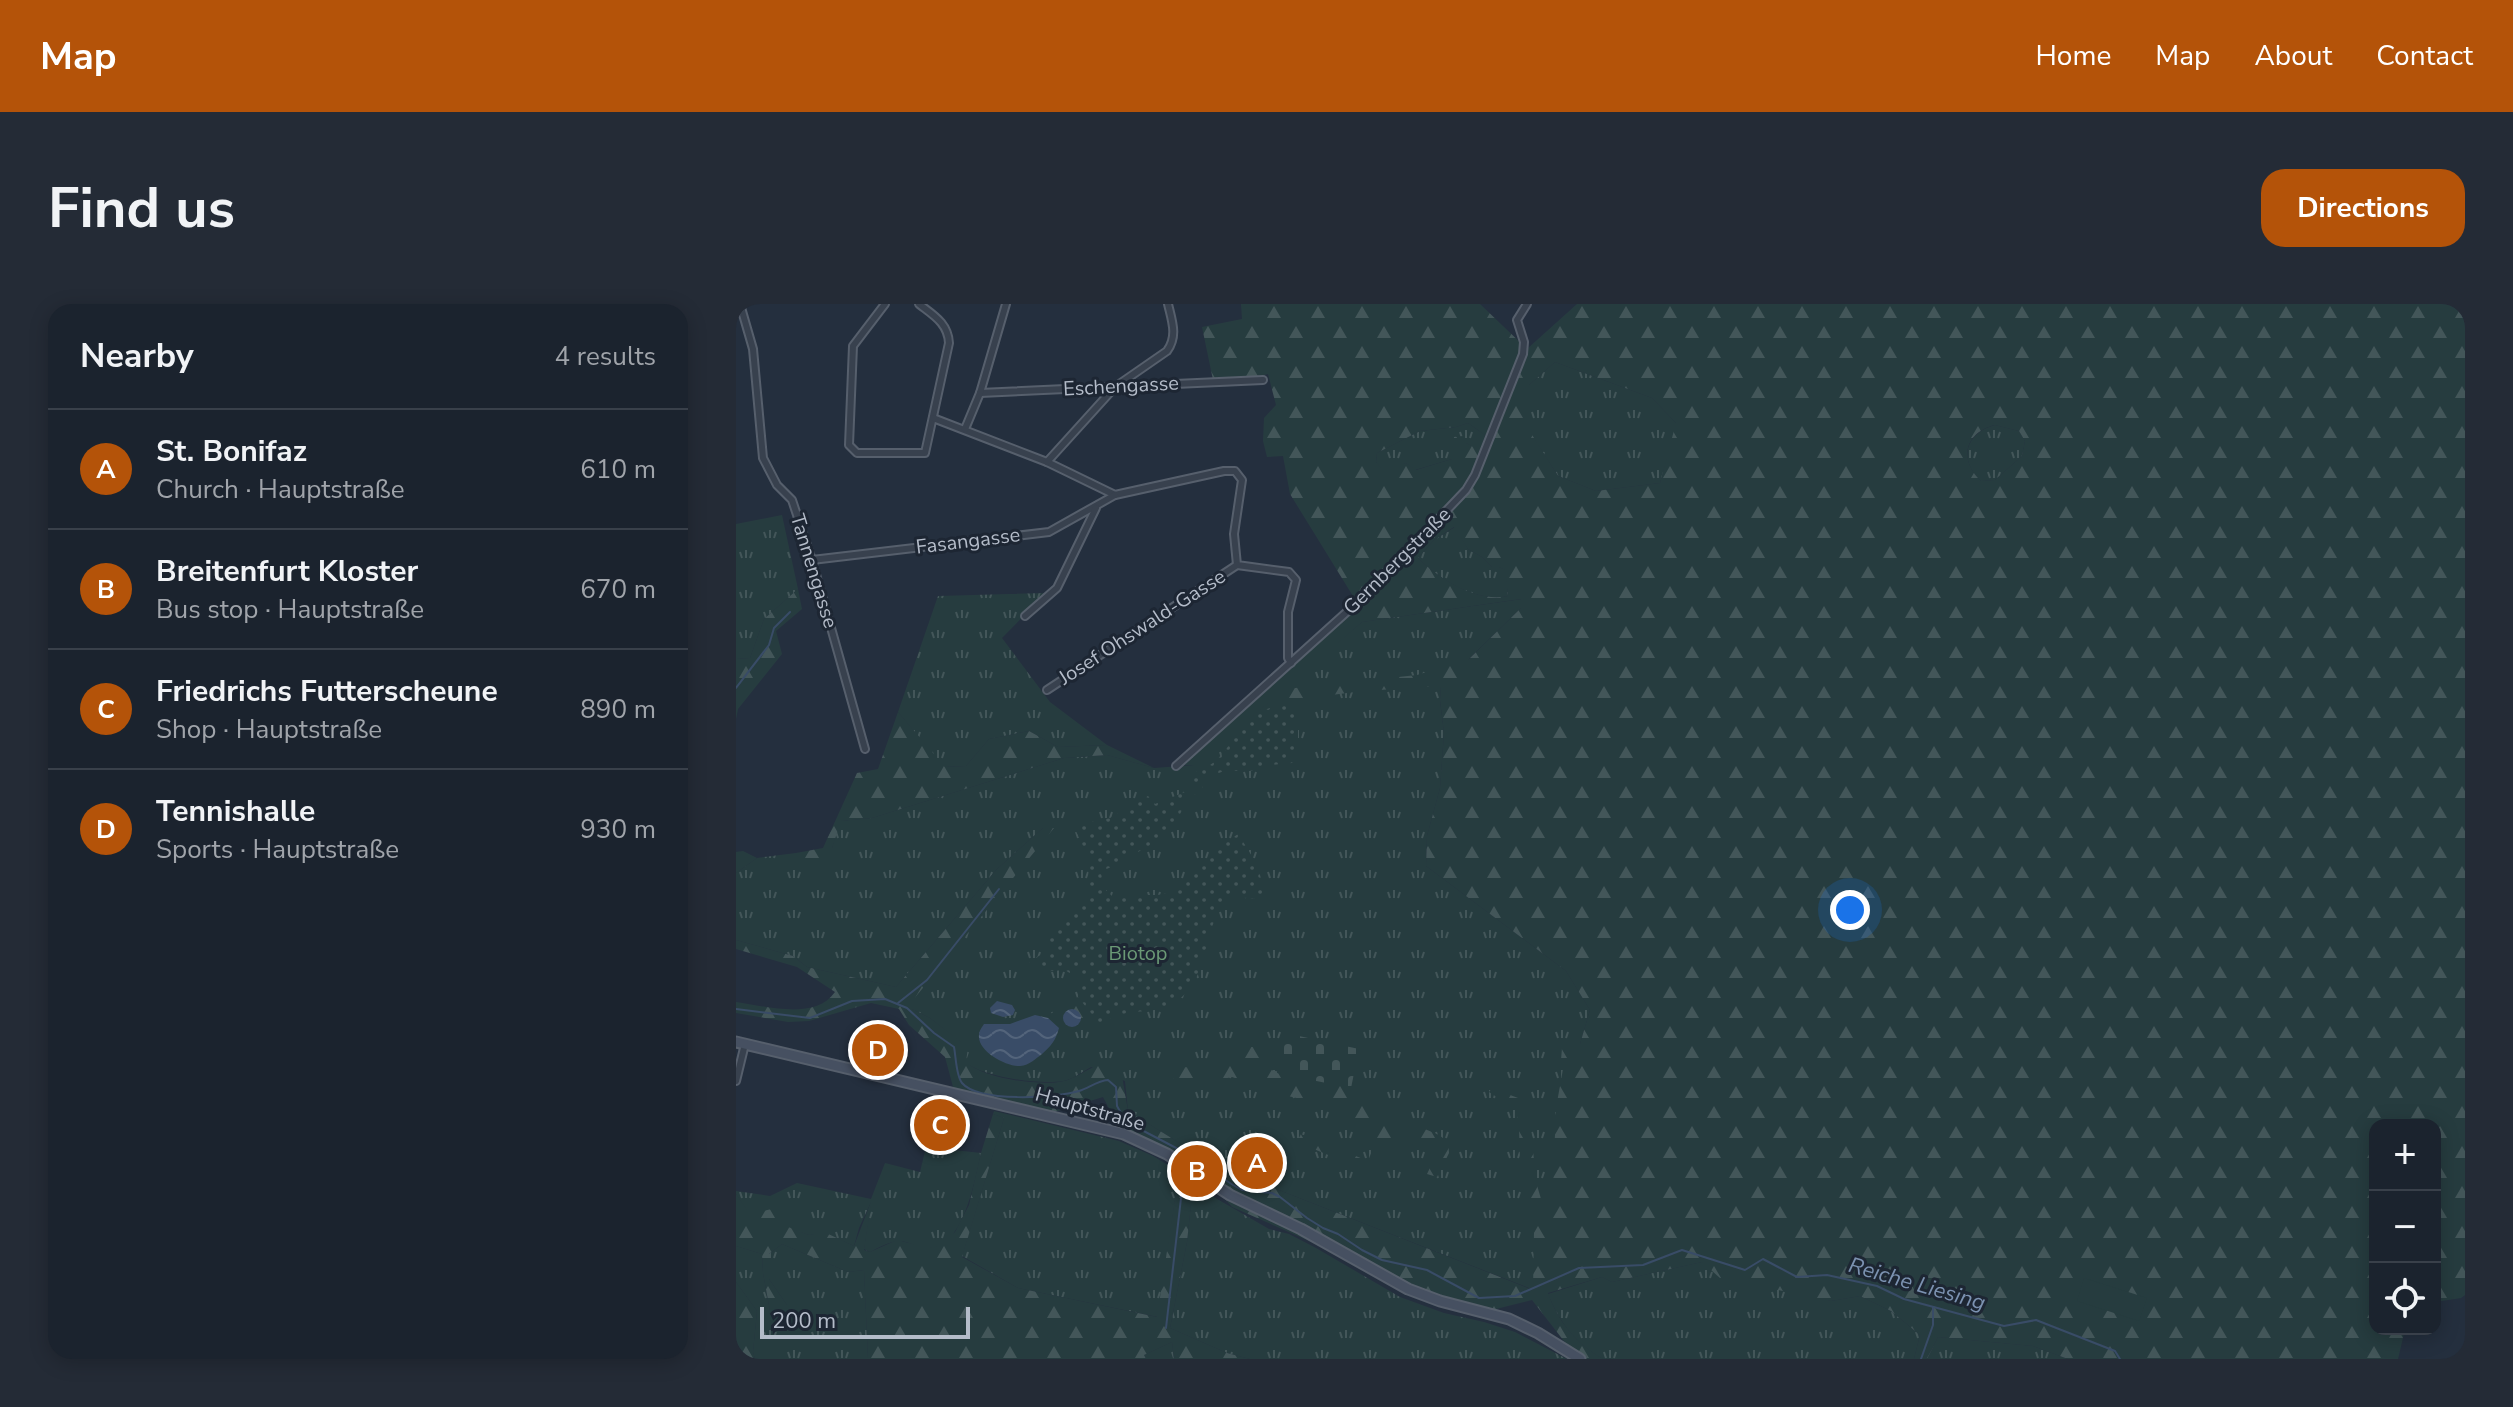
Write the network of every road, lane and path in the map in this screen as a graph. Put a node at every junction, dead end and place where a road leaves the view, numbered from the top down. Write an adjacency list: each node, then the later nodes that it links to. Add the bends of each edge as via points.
1 (740, 304): 16 (street, Tannengasse, via 753,349 763,458 792,500)
2 (885, 304): 11 (street, via 853,346 849,445 857,453 925,453)
3 (919, 304): 11 (street, via 948,331)
4 (1015, 304): 7 (street)
5 (1168, 304): 9 (street, via 1173,344)
6 (1527, 304): 19 (street, Gernbergstraße, via 1517,320 1523,354 1471,483 1370,591)
7 (1007, 305): 10 (street)
8 (1263, 380): 9 (street, Eschengasse)
9 (1115, 387): 10 (street, Eschengasse); 13 (street)
10 (980, 393): 12 (street)
11 (933, 418): 12 (street)
12 (965, 429): 13 (street)
13 (1047, 462): 14 (street)
14 (1115, 495): 15 (street, Fasangasse); 17 (street, via 1235,471 1242,480 1234,534)
15 (1096, 508): 16 (street, Fasangasse, via 1049,532); 18 (street, via 1057,588)
16 (812, 560): 21 (street, Tannengasse)
17 (1237, 565): 19 (street, via 1295,577 1287,621); 20 (street, Josef Ohswald-Gasse)
18 (1025, 616)
19 (1291, 663): 22 (street, Gernbergstraße)
20 (1047, 690)
21 (865, 749)
22 (1176, 766)
23 (740, 1043): 24 (street); 25 (main road, Hauptstraße, via 1124,1134 1408,1289 1509,1319)
24 (736, 1081)
25 (1580, 1359)

